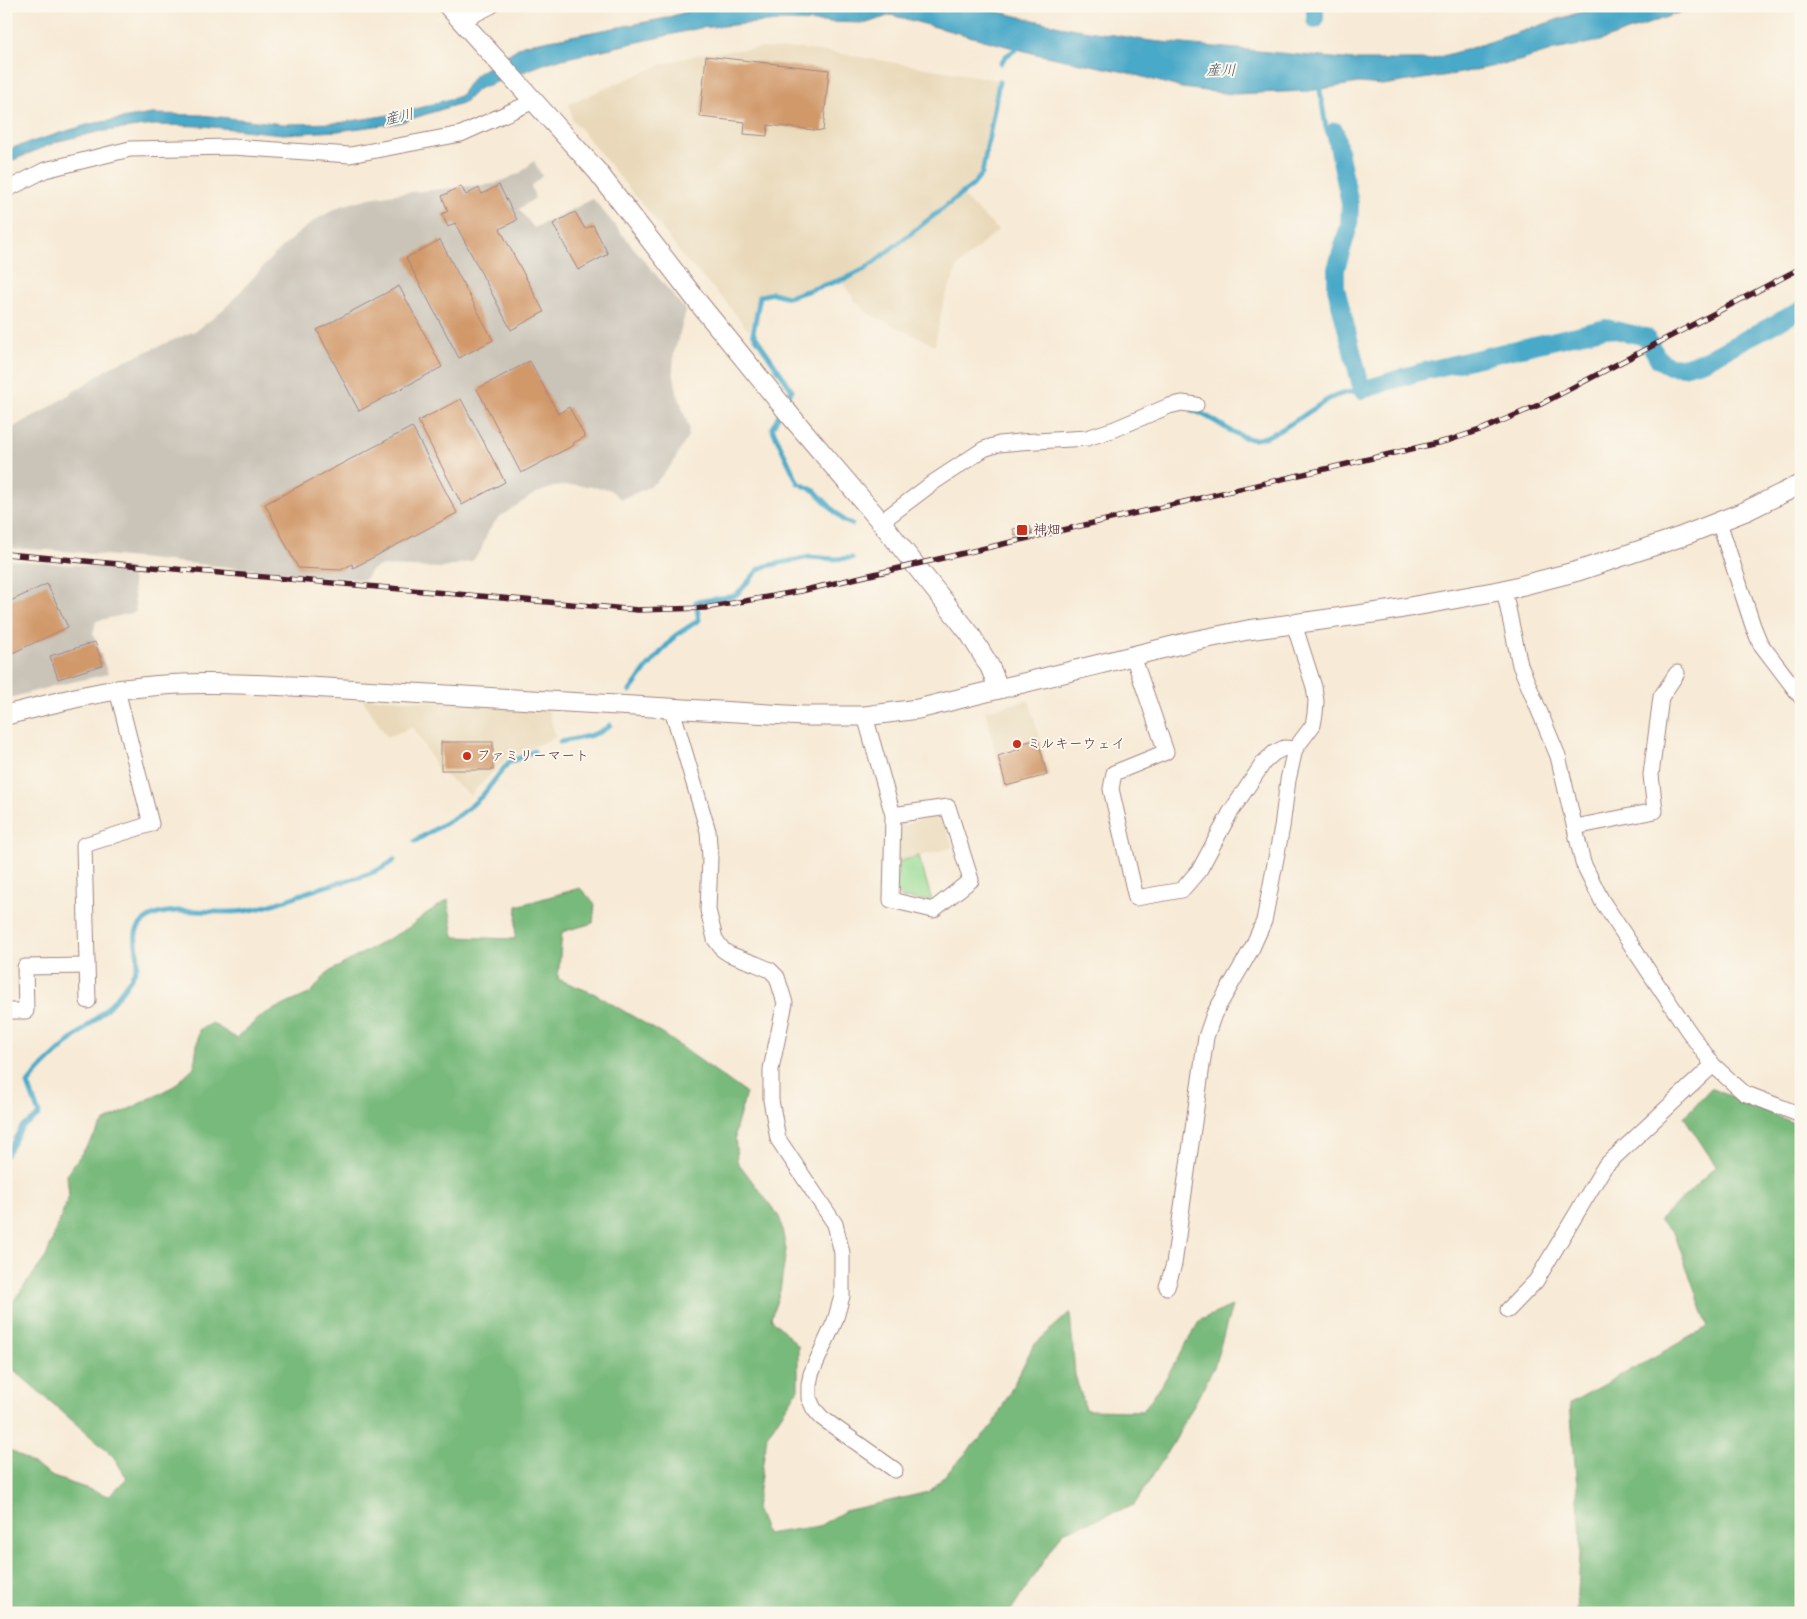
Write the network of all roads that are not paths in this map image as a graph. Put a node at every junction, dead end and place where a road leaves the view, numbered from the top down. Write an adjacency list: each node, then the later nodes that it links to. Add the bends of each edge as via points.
1 (448, 6): 3 (street)
2 (491, 6): 3 (street)
3 (464, 24): 4 (street)
4 (532, 98): 5 (street, via 461,134 350,155 232,147 130,149 45,170); 8 (street, via 597,171 713,322)
5 (6, 190)
6 (1196, 405): 8 (street, via 1182,403 1169,406 1087,438 999,444 984,449)
7 (1801, 484): 9 (street)
8 (881, 522): 14 (street, via 970,634)
9 (1719, 522): 10 (street, via 1628,556); 16 (street, via 1760,643)
10 (1504, 590): 11 (street); 22 (street, via 1520,665 1558,756)
11 (1294, 624): 12 (street); 20 (street, via 1316,701 1313,725)
12 (1133, 656): 14 (street); 20 (street, via 1166,752 1114,773 1111,789 1136,898 1182,890 1200,869 1230,813 1264,762 1284,748)
13 (1677, 673): 22 (street, via 1661,697 1651,775 1655,811)
14 (999, 689): 19 (street, via 918,709)
15 (117, 690): 17 (street, via 173,685 292,686); 18 (street); 23 (street, via 151,824 84,845)
16 (1801, 697)
17 (672, 709): 19 (street); 30 (street, via 708,831 708,910 715,939 729,954 770,970 777,977 785,1002 771,1069 771,1100 778,1139 834,1224 842,1252 842,1296 835,1321 811,1374 809,1398 822,1418)
18 (6, 715)
19 (865, 716): 21 (street)
20 (1295, 749): 28 (street, via 1264,921 1214,1014 1206,1037 1174,1264)
21 (893, 815): 21 (street, via 891,900 932,910 971,880 948,807)
22 (1575, 827): 26 (street, via 1583,863 1602,901)
23 (86, 966): 24 (street); 25 (street, via 25,968 26,1011)
24 (88, 1001)
25 (6, 1011)
26 (1713, 1065): 27 (street, via 1744,1093); 29 (street, via 1605,1166 1536,1280)
27 (1801, 1115)
28 (1166, 1287)
29 (1508, 1310)
30 (895, 1470)

